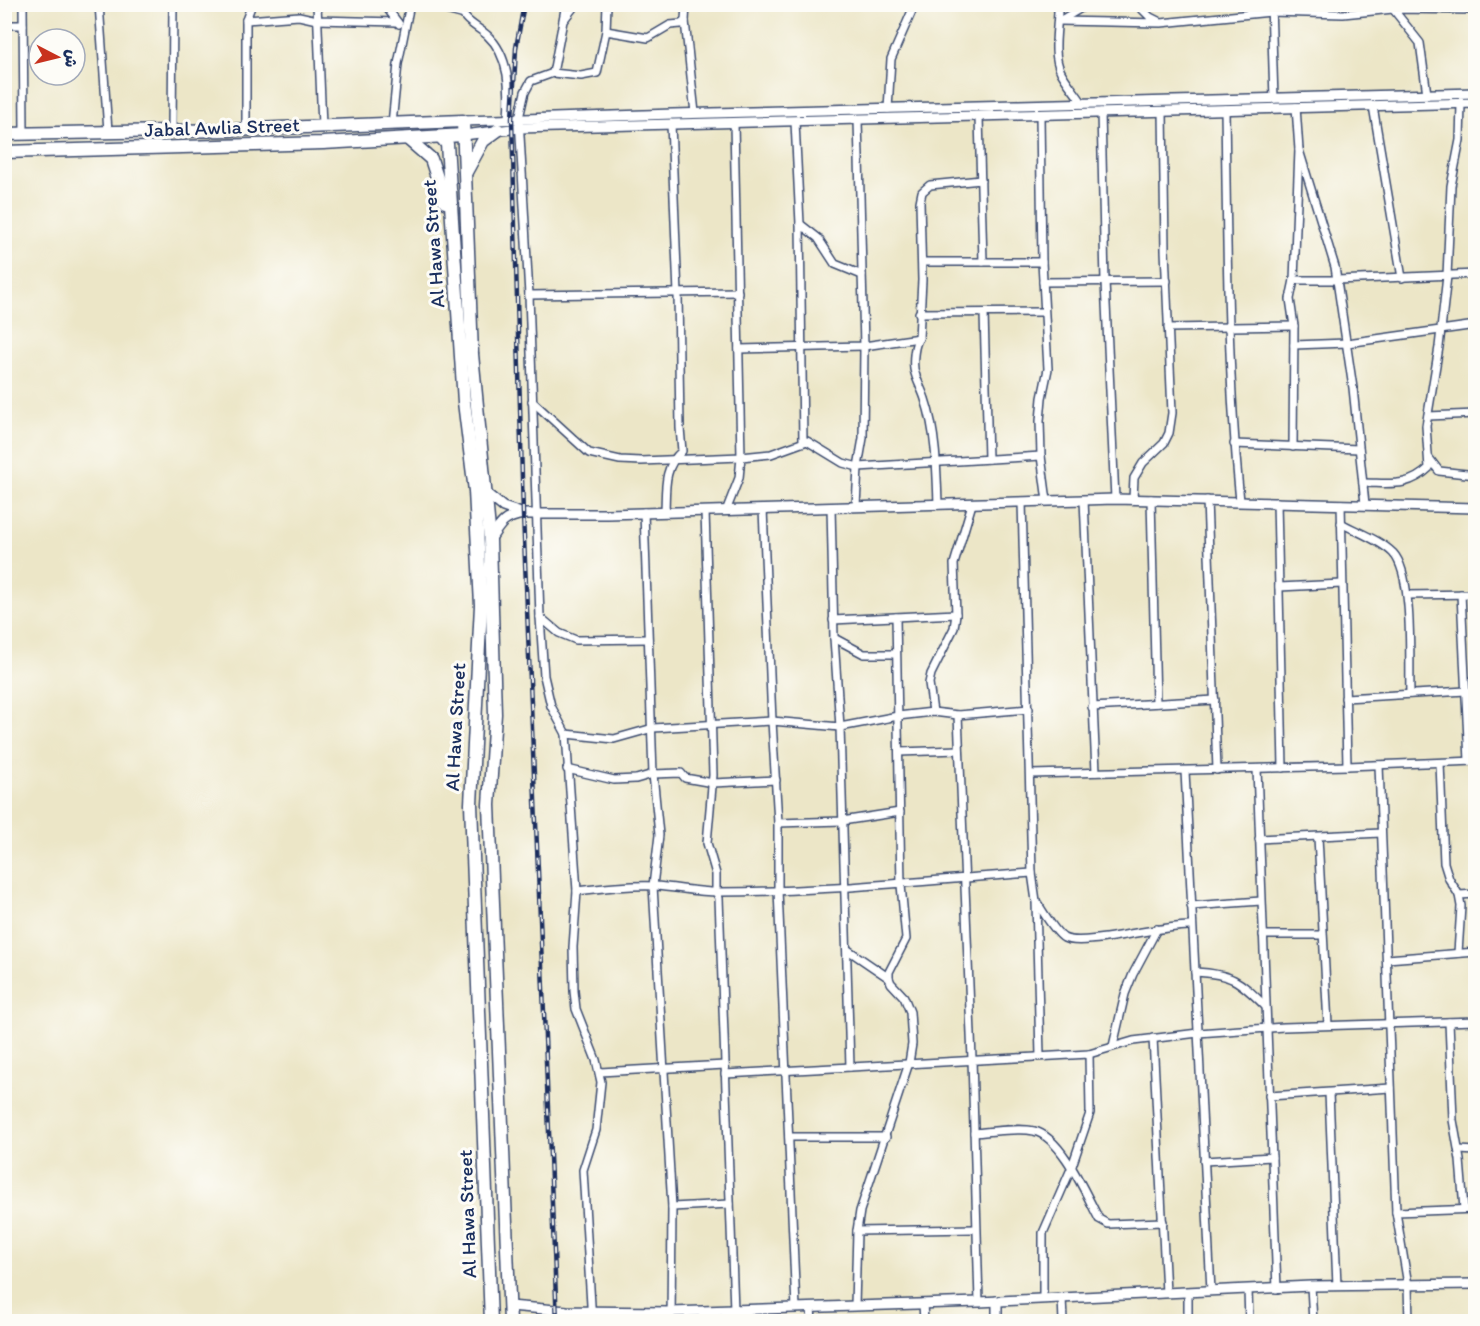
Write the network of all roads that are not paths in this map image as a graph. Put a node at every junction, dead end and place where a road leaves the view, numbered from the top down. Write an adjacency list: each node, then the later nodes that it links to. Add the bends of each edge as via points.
1 (23, 4): 30 (street)
2 (99, 4): 61 (street)
3 (173, 4): 62 (street)
4 (252, 4): 22 (street)
5 (317, 4): 23 (street)
6 (384, 4): 27 (street)
7 (410, 4): 31 (street)
8 (423, 4): 21 (street)
9 (566, 4): 24 (street)
10 (576, 4): 24 (street)
11 (607, 4): 32 (street)
12 (686, 4): 25 (street)
13 (915, 4): 42 (street, via 891,59)
14 (1058, 4): 26 (street)
15 (1088, 4): 26 (street)
16 (1137, 4): 28 (street)
17 (459, 5): 21 (street)
18 (1393, 7): 19 (street, via 1343,14); 20 (street); 35 (street, via 1420,43)
19 (1271, 8): 28 (street); 36 (street)
20 (1476, 10)
21 (461, 14): 49 (street, via 499,50 510,93)
22 (246, 20): 23 (street, via 299,16); 59 (street)
23 (317, 20): 27 (street); 58 (street)
24 (563, 21): 33 (street)
25 (686, 21): 32 (street, via 648,38); 46 (street)
26 (1059, 21): 28 (street); 37 (street, via 1056,44 1060,70)
27 (397, 22): 31 (street)
28 (1161, 23)
29 (4, 25): 30 (street)
30 (23, 25): 64 (street)
31 (405, 31): 56 (street)
32 (606, 31): 33 (street, via 597,73)
33 (553, 74): 54 (street, via 531,81)
34 (1476, 93): 35 (street)
35 (1427, 94): 36 (street)
36 (1274, 99): 37 (street)
37 (1083, 104): 42 (street)
38 (1461, 104): 39 (street); 40 (street); 79 (street, via 1460,140 1451,186)
39 (1476, 104)
40 (1373, 106): 41 (street); 80 (street)
41 (1296, 107): 43 (street); 68 (street)
42 (888, 109): 46 (street)
43 (1225, 110): 44 (street); 95 (street)
44 (1163, 111): 45 (street); 83 (street)
45 (1101, 112): 47 (street); 85 (street)
46 (695, 113): 54 (street)
47 (1040, 115): 48 (street); 76 (street)
48 (979, 117): 50 (street); 71 (street)
49 (508, 119): 51 (street); 54 (street)
50 (858, 120): 53 (street); 78 (street)
51 (463, 121): 52 (highway, Jabal Awlia Street); 65 (highway, Al Hawa Street)
52 (442, 122): 56 (highway, Jabal Awlia Street); 66 (highway)
53 (795, 122): 55 (street); 73 (street)
54 (519, 123): 57 (street); 60 (street); 88 (street)
55 (734, 123): 57 (street); 86 (street)
56 (392, 124): 58 (highway, Jabal Awlia Street)
57 (671, 124): 87 (street)
58 (322, 126): 59 (highway, Jabal Awlia Street)
59 (246, 129): 62 (highway, Jabal Awlia Street)
60 (498, 130): 65 (street); 70 (highway, via 480,146)
61 (108, 131): 62 (highway, Jabal Awlia Street); 64 (highway, Jabal Awlia Street)
62 (172, 131)
63 (4, 134): 64 (highway, Jabal Awlia Street)
64 (24, 134)
65 (464, 135): 66 (highway, Jabal Awlia Street); 70 (highway, Al Hawa Street)
66 (441, 136): 67 (highway, Jabal Awlia Street); 72 (highway, Al Hawa Street, via 447,144)
67 (408, 139): 69 (highway, Jabal Awlia Street); 72 (highway, via 431,159)
68 (1299, 150): 81 (street); 82 (street)
69 (4, 152)
70 (465, 173): 119 (highway, Al Hawa Street, via 472,354)
71 (981, 180): 74 (street, via 930,185 922,192); 75 (street)
72 (451, 221): 276 (highway, Al Hawa Street, via 481,605 471,804)
73 (800, 224): 78 (street, via 818,238 835,264); 101 (street)
74 (922, 262): 75 (street); 91 (street)
75 (983, 262): 76 (street)
76 (1042, 262): 84 (street)
77 (1476, 274): 79 (street)
78 (862, 275): 100 (street)
79 (1447, 276): 80 (street); 96 (street)
80 (1402, 278): 82 (street)
81 (1294, 280): 82 (street); 93 (street, via 1290,294)
82 (1337, 280): 98 (street)
83 (1167, 281): 85 (street); 94 (street)
84 (1043, 282): 85 (street); 89 (street)
85 (1106, 282): 120 (street)
86 (738, 292): 87 (street); 102 (street)
87 (678, 294): 88 (street); 113 (street, via 682,451)
88 (528, 295): 103 (street)
89 (1044, 312): 90 (street); 110 (street, via 1048,369 1041,407)
90 (984, 313): 91 (street); 114 (street)
91 (919, 314): 97 (street)
92 (1476, 325): 96 (street)
93 (1294, 326): 95 (street); 99 (street)
94 (1168, 328): 95 (street); 121 (street, via 1172,400 1169,433 1137,471)
95 (1228, 328): 107 (street)
96 (1440, 329): 98 (street); 105 (street)
97 (919, 338): 100 (street); 115 (street, via 914,371 925,398)
98 (1347, 344): 99 (street); 109 (street)
99 (1294, 345): 108 (street)
100 (864, 346): 101 (street); 116 (street)
101 (801, 348): 102 (street); 106 (street)
102 (738, 350): 112 (street)
103 (532, 401): 113 (street, via 589,453 630,461); 142 (street)
104 (1476, 414): 105 (street)
105 (1428, 416): 111 (street)
106 (803, 441): 112 (street, via 771,454); 116 (street)
107 (1234, 444): 108 (street); 126 (street)
108 (1293, 447): 109 (street)
109 (1359, 449): 118 (street)
110 (1041, 456): 114 (street); 125 (street)
111 (1428, 456): 117 (street, via 1439,471); 118 (street, via 1429,468 1414,481)
112 (741, 457): 113 (street); 138 (street, via 739,478)
113 (672, 459): 140 (street)
114 (988, 459): 115 (street)
115 (936, 462): 116 (street); 132 (street)
116 (858, 467): 133 (street)
117 (1476, 475)
118 (1363, 483): 131 (street)
119 (487, 494): 141 (street, via 503,507); 144 (highway, Al Hawa Street)
120 (1115, 499): 121 (street); 123 (street)
121 (1133, 499): 122 (street)
122 (1151, 499): 124 (street); 161 (street)
123 (1084, 500): 125 (street); 162 (street)
124 (1207, 500): 126 (street); 160 (street)
125 (1047, 501): 127 (street)
126 (1240, 501): 128 (street)
127 (1022, 502): 129 (street); 163 (street)
128 (1277, 502): 130 (street); 146 (street)
129 (972, 504): 132 (street); 150 (street, via 954,564)
130 (1341, 504): 131 (street); 143 (street)
131 (1365, 504): 135 (street)
132 (938, 505): 133 (street)
133 (856, 506): 134 (street)
134 (831, 507): 136 (street); 153 (street)
135 (1476, 508)
136 (763, 509): 138 (street); 167 (street)
137 (705, 511): 138 (street); 140 (street); 168 (street)
138 (726, 511)
139 (644, 512): 140 (street); 142 (street); 155 (street)
140 (664, 512)
141 (523, 514): 142 (street); 144 (street, via 503,521)
142 (536, 514): 151 (street)
143 (1341, 523): 145 (street); 149 (street, via 1394,554 1402,568)
144 (490, 540): 269 (highway, Al Hawa Street, via 495,714 489,805)
145 (1342, 584): 146 (street); 159 (street)
146 (1279, 587): 178 (street)
147 (1461, 594): 148 (street); 149 (street); 157 (street)
148 (1476, 594)
149 (1407, 595): 158 (street)
150 (956, 614): 152 (street); 164 (street, via 954,628 931,674)
151 (540, 617): 155 (street, via 559,633 576,640); 171 (street, via 546,693)
152 (896, 617): 153 (street); 156 (street)
153 (833, 621): 154 (street)
154 (834, 638): 156 (street, via 864,654); 169 (street)
155 (648, 639): 170 (street)
156 (896, 654): 166 (street)
157 (1466, 691): 158 (street); 174 (street)
158 (1410, 694): 159 (street)
159 (1345, 698): 177 (street)
160 (1215, 700): 161 (street); 181 (street)
161 (1156, 703): 162 (street)
162 (1092, 707): 183 (street)
163 (1029, 709): 165 (street); 185 (street)
164 (933, 712): 165 (street); 166 (street)
165 (958, 715): 172 (street)
166 (898, 716): 169 (street); 173 (street)
167 (772, 721): 168 (street); 169 (street); 186 (street)
168 (712, 723): 170 (street); 187 (street)
169 (840, 727): 189 (street)
170 (653, 728): 171 (street, via 614,739); 184 (street)
171 (566, 734): 179 (street)
172 (959, 750): 173 (street); 195 (street)
173 (899, 752): 188 (street)
174 (1472, 761): 175 (street)
175 (1440, 763): 176 (street); 203 (street, via 1444,863)
176 (1379, 765): 177 (street); 191 (street)
177 (1347, 766): 178 (street)
178 (1283, 768): 180 (street)
179 (567, 769): 184 (street, via 614,780); 200 (street)
180 (1257, 769): 181 (street); 193 (street)
181 (1217, 770): 182 (street)
182 (1185, 771): 183 (street); 206 (street)
183 (1096, 772): 185 (street)
184 (653, 774): 187 (street, via 681,773 685,778); 197 (street, via 659,835)
185 (1030, 774): 194 (street)
186 (776, 780): 187 (street); 190 (street)
187 (713, 783): 201 (street, via 707,843 716,874)
188 (900, 812): 189 (street); 196 (street)
189 (842, 821): 190 (street); 198 (street)
190 (778, 823): 199 (street)
191 (1381, 833): 192 (street); 214 (street)
192 (1318, 837): 193 (street); 210 (street)
193 (1258, 839): 205 (street)
194 (1032, 873): 195 (street); 204 (street)
195 (964, 878): 196 (street); 228 (street)
196 (901, 885): 198 (street); 216 (street, via 906,939)
197 (653, 886): 200 (street); 201 (street); 232 (street)
198 (845, 886): 199 (street); 211 (street)
199 (778, 890): 201 (street); 233 (street)
200 (576, 891): 234 (street, via 574,991 582,1026)
201 (716, 892): 230 (street)
202 (1476, 894): 203 (street)
203 (1459, 895): 213 (street)
204 (1036, 901): 208 (street, via 1066,939 1118,936); 227 (street)
205 (1261, 901): 206 (street); 209 (street)
206 (1191, 906): 207 (street)
207 (1192, 926): 208 (street); 215 (street)
208 (1157, 928): 225 (street, via 1125,994)
209 (1263, 935): 210 (street); 217 (street)
210 (1322, 935): 221 (street)
211 (848, 950): 216 (street); 231 (street)
212 (1476, 952): 213 (street)
213 (1458, 953): 214 (street)
214 (1387, 959): 220 (street)
215 (1195, 972): 217 (street, via 1232,978); 223 (street)
216 (889, 978): 229 (street, via 908,1003 912,1044)
217 (1265, 1006): 222 (street)
218 (1476, 1021): 219 (street)
219 (1449, 1022): 220 (street); 242 (street, via 1453,1120)
220 (1389, 1024): 221 (street); 236 (street)
221 (1328, 1025): 222 (street)
222 (1266, 1028): 223 (street); 238 (street)
223 (1198, 1033): 224 (street); 245 (street)
224 (1153, 1038): 225 (street); 252 (street)
225 (1113, 1046): 226 (street)
226 (1089, 1054): 227 (street); 246 (street, via 1090,1113)
227 (1040, 1056): 228 (street)
228 (972, 1059): 229 (street); 239 (street)
229 (909, 1063): 231 (street); 241 (street)
230 (725, 1065): 232 (street); 235 (street)
231 (850, 1067): 233 (street)
232 (663, 1068): 234 (street); 248 (street)
233 (787, 1071): 235 (street); 240 (street)
234 (600, 1072): 274 (street, via 596,1130 583,1170)
235 (725, 1074): 247 (street)
236 (1391, 1088): 237 (street); 251 (street)
237 (1329, 1092): 238 (street); 257 (street)
238 (1269, 1096): 244 (street)
239 (974, 1132): 246 (street, via 1034,1130 1054,1144); 253 (street)
240 (789, 1137): 241 (street); 272 (street)
241 (886, 1137): 254 (street)
242 (1459, 1150): 243 (street); 249 (street)
243 (1476, 1151)
244 (1272, 1157): 245 (street); 259 (street)
245 (1204, 1161): 261 (street)
246 (1071, 1169): 252 (street, via 1103,1222); 265 (street, via 1042,1233)
247 (730, 1204): 248 (street); 273 (street)
248 (672, 1207): 275 (street)
249 (1464, 1209): 250 (street); 251 (street)
250 (1476, 1209)
251 (1396, 1212): 256 (street)
252 (1163, 1222): 263 (street)
253 (976, 1229): 254 (street); 267 (street)
254 (857, 1230): 270 (street)
255 (1476, 1284): 256 (street)
256 (1408, 1285): 257 (street); 286 (street)
257 (1337, 1286): 258 (street)
258 (1311, 1287): 259 (street); 285 (street)
259 (1277, 1289): 260 (street)
260 (1248, 1290): 261 (street); 284 (street)
261 (1211, 1291): 262 (street)
262 (1188, 1292): 263 (street); 283 (street)
263 (1166, 1293): 264 (street)
264 (1062, 1297): 265 (street); 282 (street)
265 (1043, 1298): 266 (street)
266 (997, 1301): 267 (street); 281 (street)
267 (979, 1302): 268 (street)
268 (923, 1303): 270 (street); 280 (street)
269 (510, 1306): 274 (street); 277 (highway, Al Hawa Street)
270 (855, 1306): 271 (street)
271 (811, 1307): 272 (street); 279 (street)
272 (796, 1308): 273 (street)
273 (737, 1310): 275 (street); 278 (street)
274 (591, 1317): 275 (street)
275 (671, 1317)
276 (491, 1322)
277 (510, 1322)
278 (740, 1322)
279 (812, 1322)
280 (924, 1322)
281 (997, 1322)
282 (1063, 1322)
283 (1188, 1322)
284 (1249, 1322)
285 (1313, 1322)
286 (1409, 1322)

